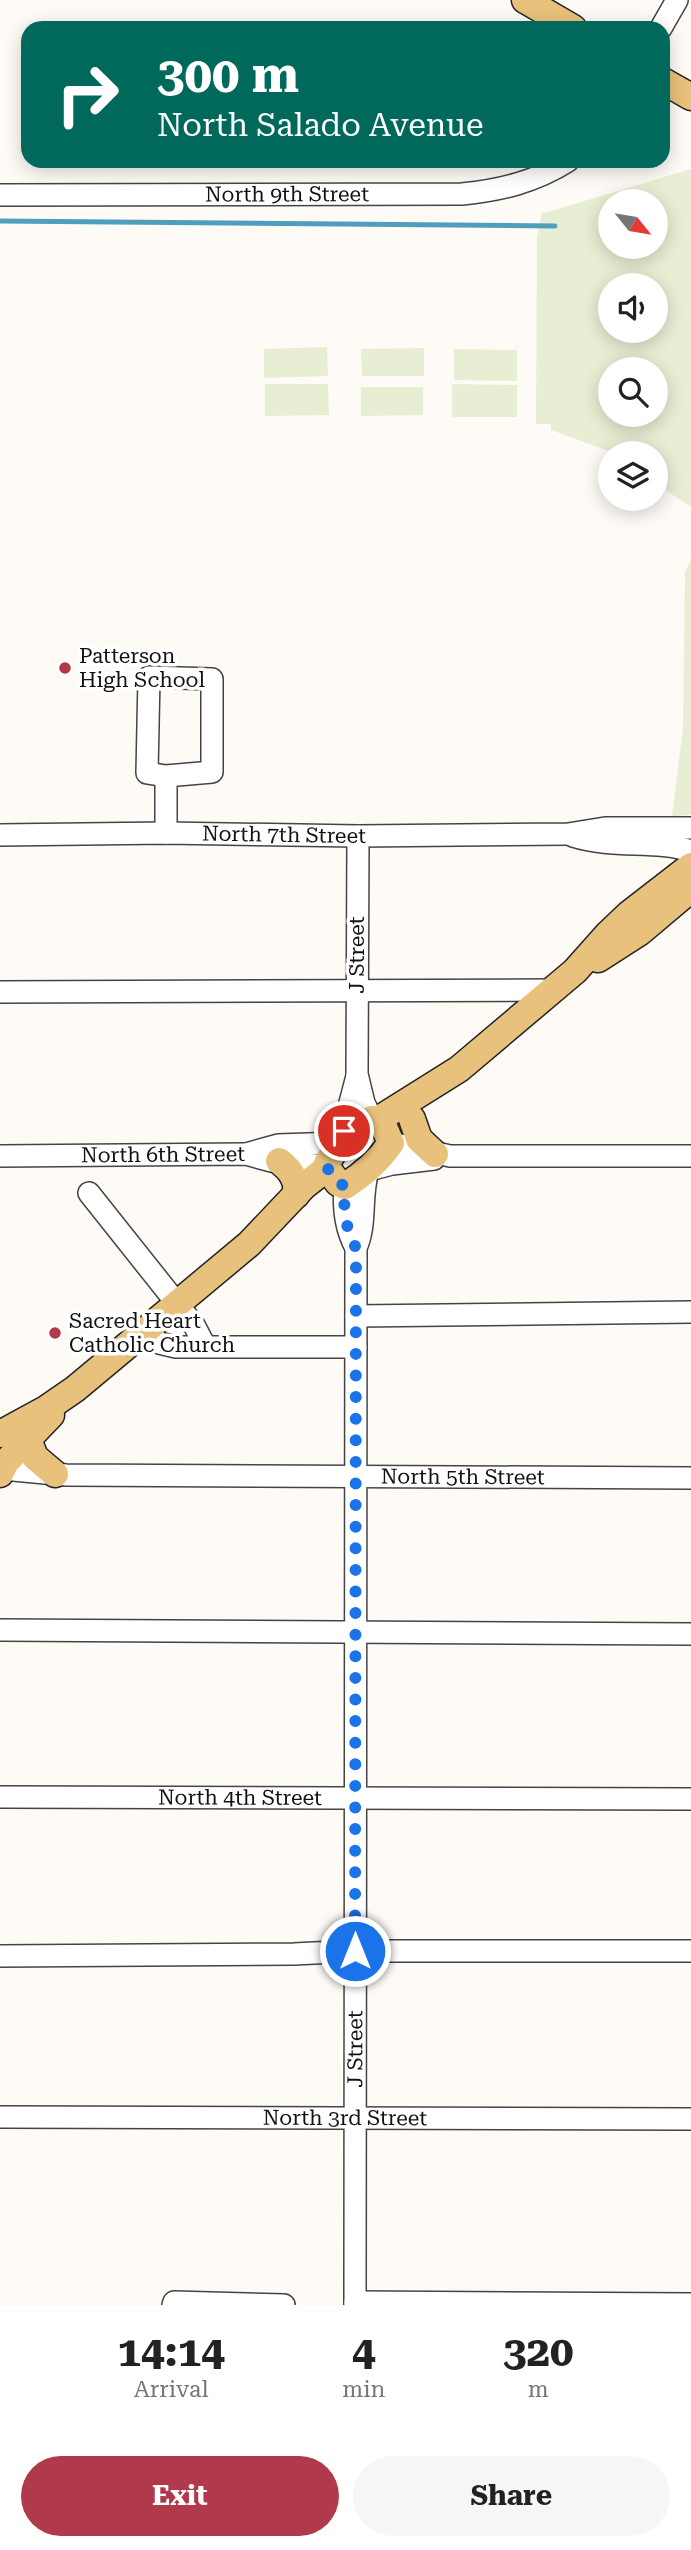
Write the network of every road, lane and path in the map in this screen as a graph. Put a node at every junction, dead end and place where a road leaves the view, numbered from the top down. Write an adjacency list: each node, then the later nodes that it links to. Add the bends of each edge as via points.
1 (525, 0): 3 (main road)
2 (677, 0): 4 (street)
3 (561, 21)
4 (665, 21)
5 (670, 85): 6 (main road)
6 (691, 97)
7 (556, 168): 8 (street, North 9th Street, via 517,185 462,194)
8 (0, 195)
9 (166, 776): 9 (street, via 212,772 212,679 149,677 147,773); 11 (street)
10 (691, 828): 12 (street, North 7th Street, via 605,828)
11 (166, 833): 13 (street, North 7th Street); 14 (street, North 7th Street)
12 (568, 834): 14 (street, North 7th Street); 15 (street, North 7th Street, via 604,844)
13 (0, 835)
14 (358, 836): 20 (street, J Street)
15 (691, 851)
16 (691, 866): 18 (main road, via 629,914)
17 (691, 889): 18 (main road, via 621,945)
18 (575, 971): 19 (main road)
19 (554, 990): 20 (street); 22 (main road)
20 (357, 991): 21 (street); 23 (street, J Street)
21 (0, 992)
22 (459, 1069): 24 (main road); 25 (main road)
23 (357, 1074): 25 (street, J Street, via 363,1103); 31 (street, J Street)
24 (412, 1119): 25 (main road); 27 (main road, via 419,1139)
25 (382, 1131): 27 (street); 31 (main road); 32 (main road)
26 (246, 1154): 28 (street, North 6th Street); 30 (street, North 6th Street); 31 (street, via 278,1144)
27 (442, 1155): 29 (street); 32 (street)
28 (0, 1156)
29 (691, 1156)
30 (279, 1161): 31 (street, North 6th Street); 34 (main road, via 292,1175)
31 (336, 1165): 32 (main road); 34 (main road); 35 (main road, via 289,1216); 36 (street, J Street, via 347,1227)
32 (369, 1170): 36 (street, J Street)
33 (89, 1193): 37 (street)
34 (296, 1195): 35 (main road)
35 (249, 1244): 37 (main road)
36 (356, 1248): 39 (street, J Street)
37 (178, 1304): 40 (main road); 41 (street)
38 (691, 1312): 39 (street)
39 (356, 1316): 42 (street, J Street)
40 (146, 1330): 41 (street, via 159,1343); 43 (main road)
41 (205, 1346): 42 (street)
42 (356, 1347): 48 (street, J Street)
43 (75, 1389): 44 (main road); 45 (main road)
44 (0, 1434)
45 (28, 1439): 46 (main road); 47 (main road, via 47,1470)
46 (2, 1468): 47 (street, North 5th Street)
47 (61, 1474): 48 (street, North 5th Street)
48 (355, 1477): 49 (street, North 5th Street); 51 (street, J Street)
49 (691, 1478)
50 (0, 1630): 51 (street)
51 (355, 1631): 52 (street); 54 (street, J Street)
52 (691, 1634)
53 (0, 1797): 54 (street, North 4th Street)
54 (355, 1797): 55 (street, North 4th Street); 56 (street, J Street)
55 (691, 1798)
56 (355, 1951): 57 (street); 58 (street); 59 (street, J Street)
57 (691, 1951)
58 (0, 1955)
59 (355, 2116): 60 (street, North 3rd Street); 61 (street, North 3rd Street); 62 (street, J Street)
60 (0, 2117)
61 (691, 2119)
62 (355, 2304): 63 (street)
63 (691, 2304)
64 (173, 2305): 65 (street)
65 (284, 2305)

